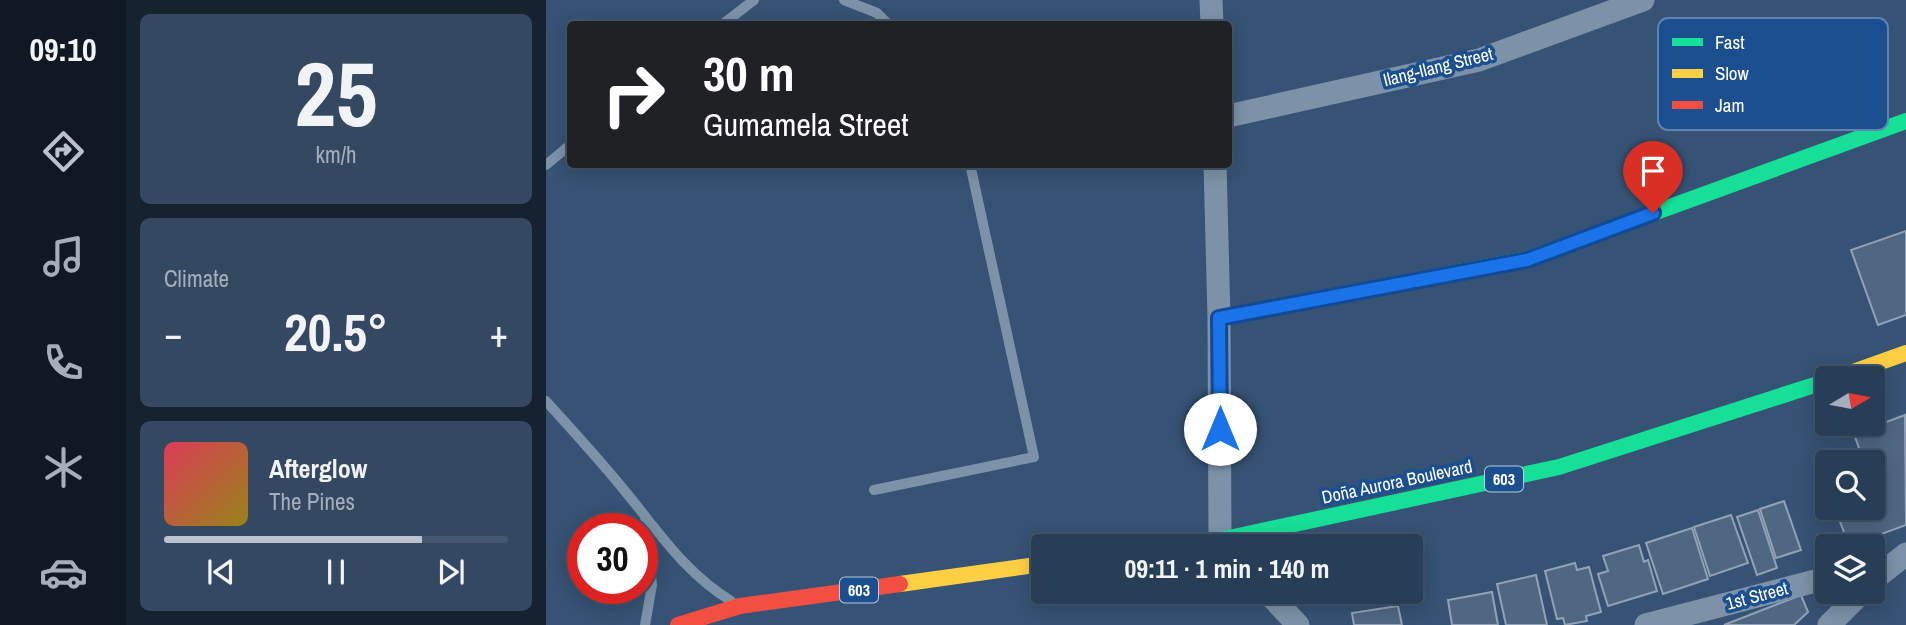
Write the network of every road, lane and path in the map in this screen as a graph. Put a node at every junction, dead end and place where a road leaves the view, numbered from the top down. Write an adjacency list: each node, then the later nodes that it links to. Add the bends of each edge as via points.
1 (754, 0): 5 (lane)
2 (844, 0): 6 (lane)
3 (1212, 0): 7 (street)
4 (1643, 0): 8 (street, Ilang-Ilang Street, via 1479,60)
5 (727, 21)
6 (885, 21)
7 (1212, 21)
8 (1232, 115)
9 (1906, 121): 10 (main road)
10 (1888, 128)
11 (1881, 130): 16 (main road, via 1527,260)
12 (567, 148): 13 (lane)
13 (546, 165)
14 (971, 168): 21 (lane, via 1034,457)
15 (1215, 168): 16 (street)
16 (1219, 318): 24 (street)
17 (1904, 361): 18 (main road)
18 (1884, 366)
19 (1815, 385): 25 (main road, Doña Aurora Boulevard / 603, via 1559,467)
20 (546, 401): 22 (lane)
21 (874, 490)
22 (642, 513)
23 (658, 532): 33 (lane, via 710,588)
24 (1223, 534)
25 (1263, 534)
26 (1906, 554): 28 (street)
27 (1031, 566): 33 (main road, 603)
28 (1885, 571)
29 (1815, 581): 37 (street, 1st Street)
30 (649, 604): 34 (lane)
31 (1279, 604): 36 (street)
32 (1850, 604): 38 (street)
33 (740, 607): 35 (main road, 603)
34 (645, 625)
35 (678, 625)
36 (1298, 625)
37 (1646, 625)
38 (1829, 625)

